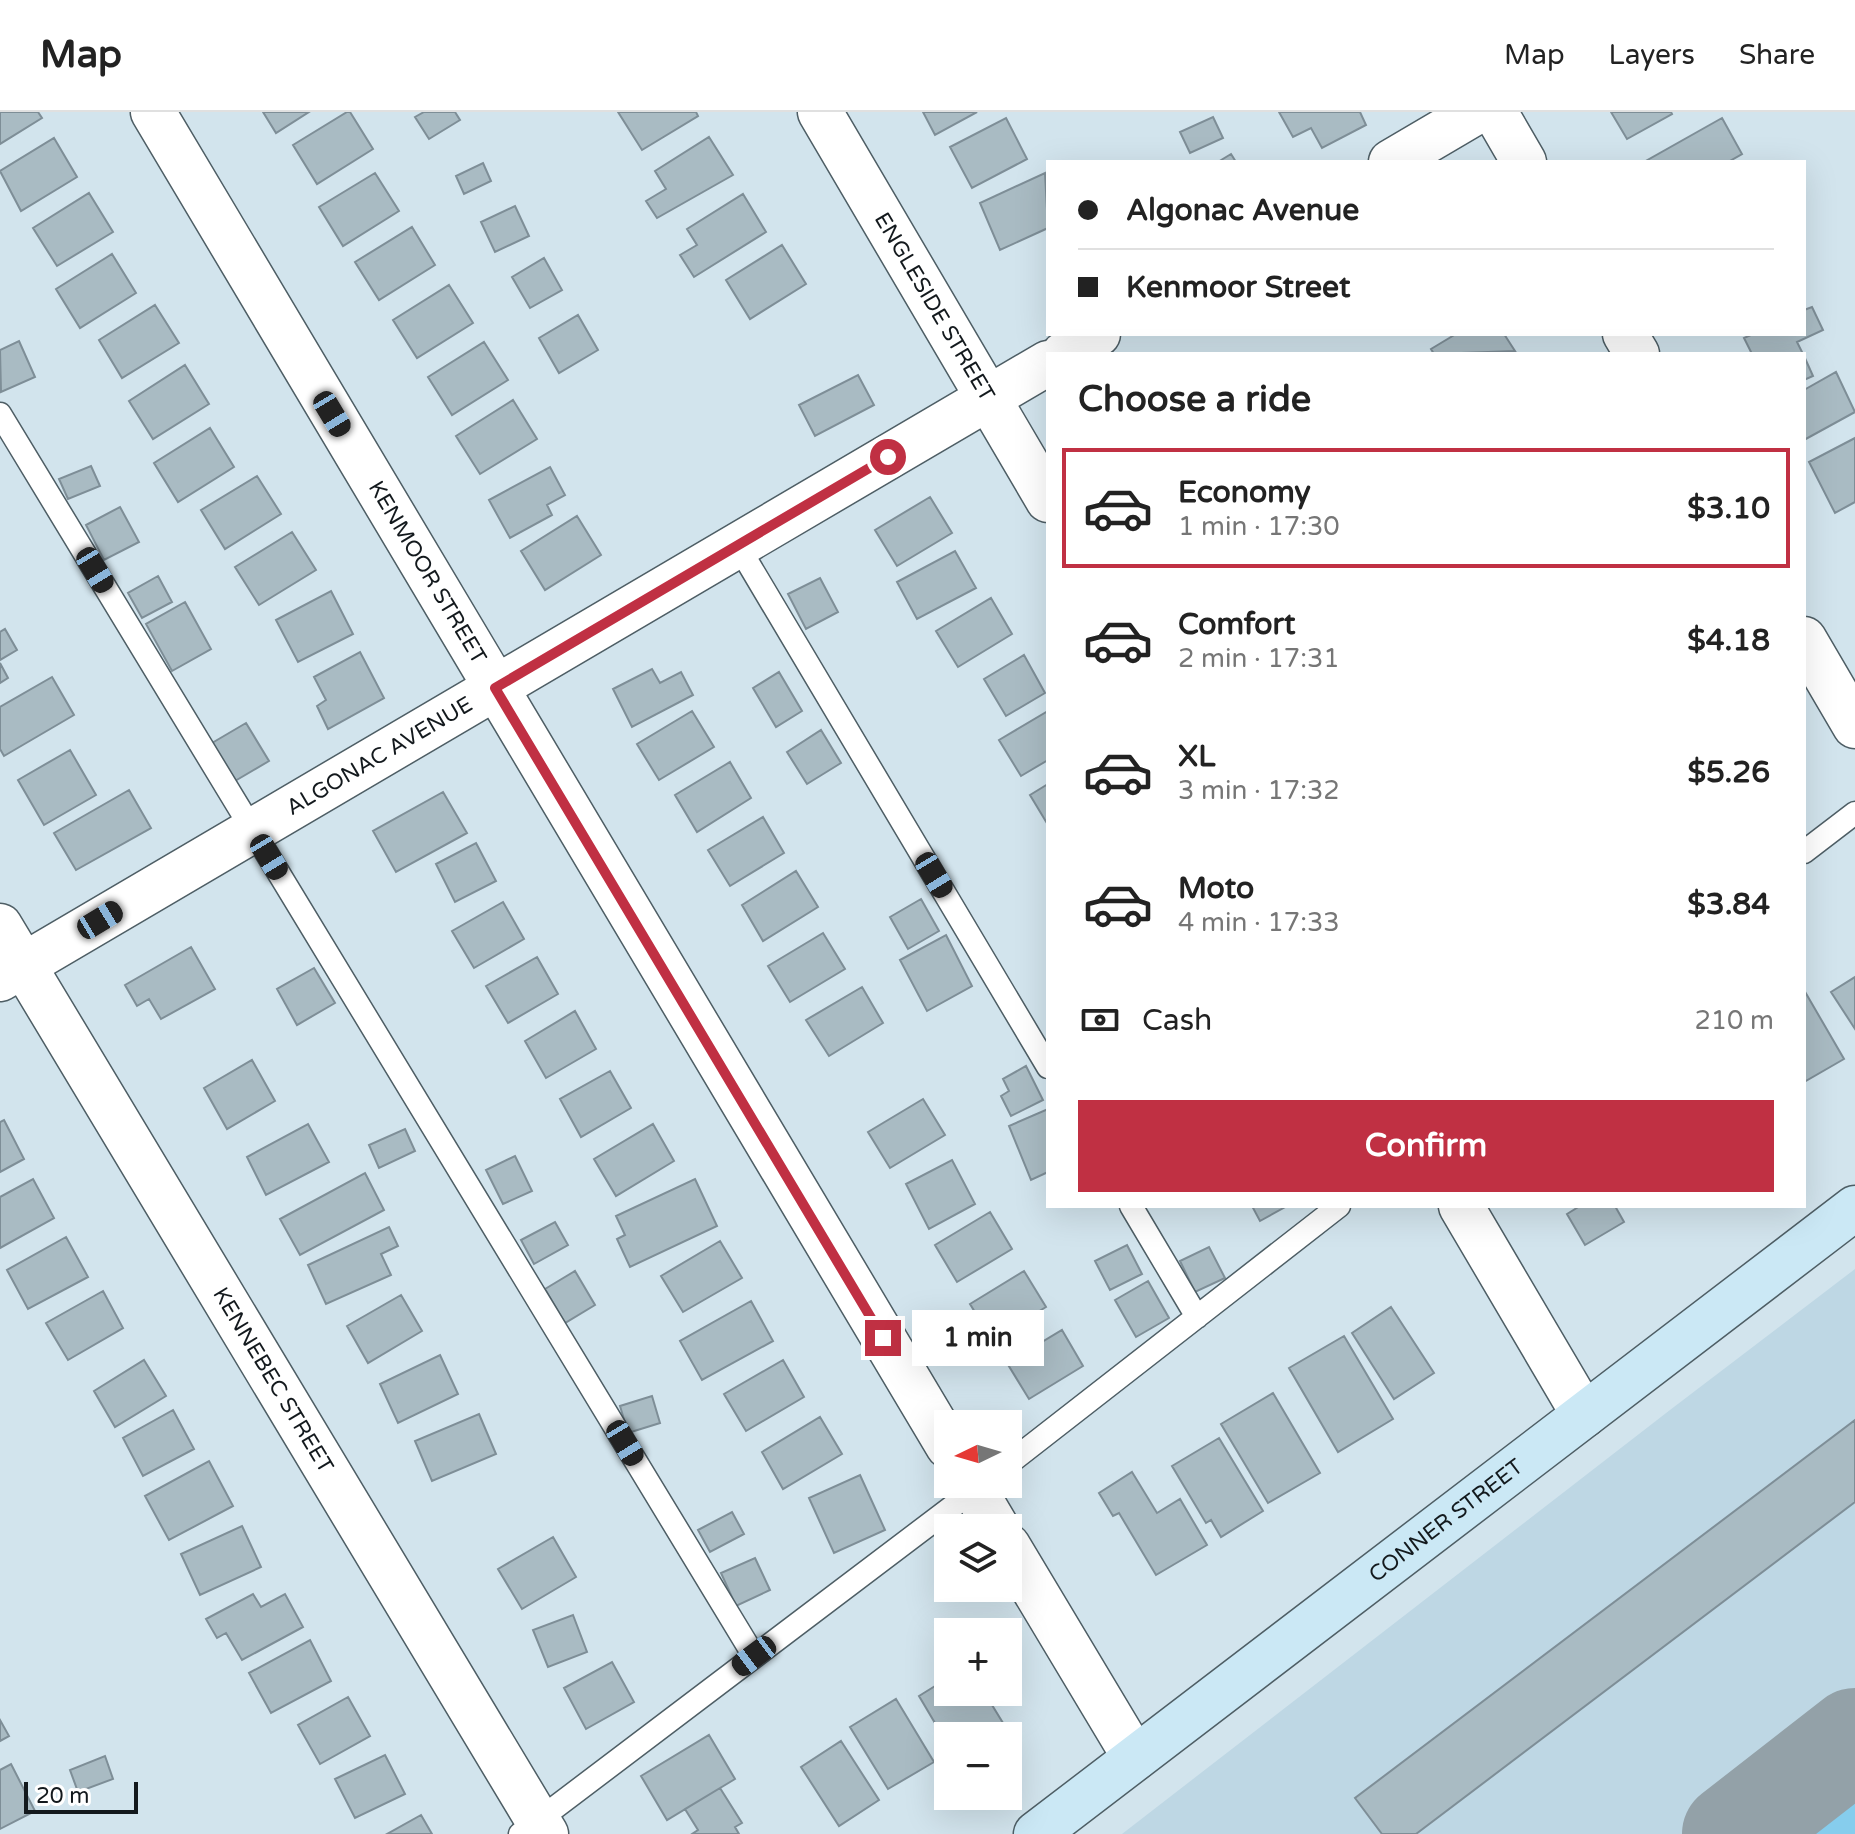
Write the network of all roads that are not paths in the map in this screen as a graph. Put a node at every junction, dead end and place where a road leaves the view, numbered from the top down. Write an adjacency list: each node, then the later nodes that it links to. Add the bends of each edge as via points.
1 (153, 112): 15 (street, KENMOOR STREET)
2 (820, 112): 10 (street, ENGLESIDE STREET)
3 (1476, 112): 5 (street)
4 (1495, 112): 6 (street)
5 (1394, 160)
6 (1523, 160)
7 (1095, 336): 8 (street)
8 (1067, 352)
9 (1046, 364): 10 (street, ALGONAC AVENUE)
10 (988, 398): 12 (street, ENGLESIDE STREET); 13 (street, ALGONAC AVENUE)
11 (0, 414): 18 (lane)
12 (1046, 497)
13 (738, 546): 15 (street, ALGONAC AVENUE); 22 (lane)
14 (1806, 642): 16 (street)
15 (495, 688): 18 (street, ALGONAC AVENUE); 29 (street, KENMOOR STREET)
16 (1855, 726)
17 (1855, 813): 19 (lane)
18 (253, 830): 21 (street, ALGONAC AVENUE); 33 (lane)
19 (1806, 850)
20 (0, 926): 21 (street, KENNEBEC STREET)
21 (12, 972): 35 (street, KENNEBEC STREET)
22 (1046, 1064)
23 (1132, 1208): 27 (lane)
24 (1336, 1208): 27 (lane)
25 (1462, 1208): 28 (street)
26 (1855, 1208): 28 (main road, CONNER STREET)
27 (1197, 1317): 30 (lane)
28 (1584, 1415): 34 (main road, CONNER STREET)
29 (934, 1423)
30 (1022, 1451)
31 (960, 1498): 33 (lane)
32 (1022, 1569): 34 (street)
33 (754, 1656): 35 (lane)
34 (1135, 1758): 36 (main road, CONNER STREET)
35 (534, 1829)
36 (1036, 1834)

